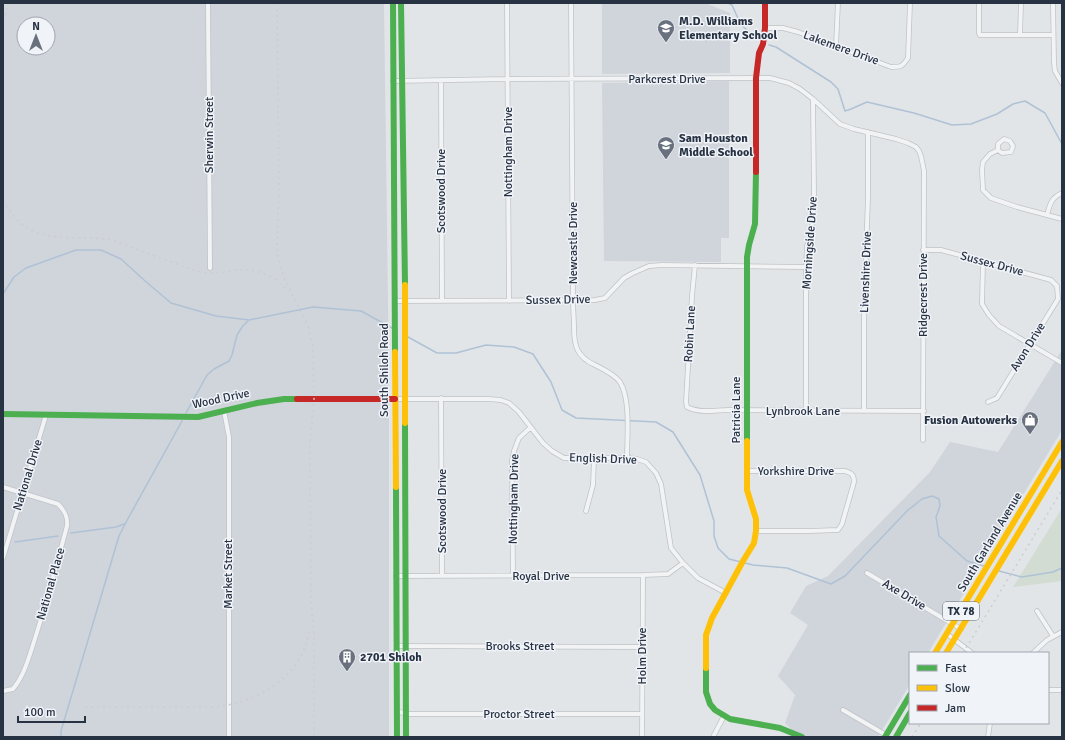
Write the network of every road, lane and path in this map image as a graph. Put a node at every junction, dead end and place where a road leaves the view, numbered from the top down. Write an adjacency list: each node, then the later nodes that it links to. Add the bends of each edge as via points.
1 (208, 3): 35 (street, Sherwin Street)
2 (393, 3): 20 (main road, South Shiloh Road)
3 (402, 3): 21 (main road, South Shiloh Road)
4 (507, 3): 17 (street, Nottingham Drive)
5 (571, 3): 18 (street, Newcastle Drive)
6 (765, 3): 12 (main road, Patricia Lane)
7 (838, 3): 15 (street)
8 (910, 3): 15 (street, Lakemere Drive, via 909,54 904,65 891,66)
9 (979, 3): 13 (street, via 980,35)
10 (1021, 3): 13 (street)
11 (1053, 3): 14 (street)
12 (765, 28): 15 (street, Lakemere Drive, via 783,28); 16 (main road, Patricia Lane)
13 (1020, 35): 14 (street)
14 (1053, 35): 22 (street, via 1055,70)
15 (836, 46)
16 (756, 78): 18 (street, Parkcrest Drive); 23 (street, Parkcrest Drive, via 770,78 789,83); 33 (main road, Patricia Lane, via 755,224)
17 (508, 79): 18 (street, Parkcrest Drive); 19 (street, Parkcrest Drive); 41 (street, Nottingham Drive)
18 (572, 79): 37 (street, Newcastle Drive)
19 (441, 80): 21 (street, Parkcrest Drive); 40 (street, Scotswood Drive)
20 (393, 81): 21 (street, Parkcrest Drive); 38 (main road, South Shiloh Road)
21 (402, 81): 39 (main road, South Shiloh Road)
22 (1062, 82)
23 (813, 99): 24 (street, Parkcrest Drive, via 840,124); 34 (street, Morningside Drive, via 814,195)
24 (868, 132): 26 (street, Parkcrest Drive, via 908,143); 52 (street, Livenshire Drive)
25 (998, 150): 28 (street, via 983,162 983,190 991,198 1017,208)
26 (919, 151): 30 (street, Ridgecrest Drive, via 924,171)
27 (1062, 193): 28 (street, via 1051,201)
28 (1047, 215): 29 (street)
29 (1062, 219)
30 (923, 250): 31 (street, Sussex Drive, via 941,250); 53 (street, Ridgecrest Drive)
31 (983, 262): 36 (street, Sussex Drive, via 1051,280); 42 (street, via 982,304 1000,326)
32 (695, 265): 33 (street, Sussex Drive); 37 (street, Sussex Drive, via 649,266 624,278 605,298); 47 (street, Robin Lane)
33 (747, 266): 34 (street, Sussex Drive); 50 (main road, Patricia Lane)
34 (806, 267): 51 (street, Morningside Drive)
35 (210, 268)
36 (1057, 286): 42 (street, Avon Drive, via 1058,299)
37 (573, 300): 41 (street, Sussex Drive); 59 (street, Newcastle Drive, via 574,341 580,356 619,381 625,394)
38 (395, 301): 39 (street, Sussex Drive); 46 (main road, South Shiloh Road)
39 (405, 301): 40 (street, Sussex Drive); 44 (main road, South Shiloh Road)
40 (442, 301): 41 (street, Sussex Drive)
41 (509, 301)
42 (1030, 344): 43 (street); 48 (street, Avon Drive, via 997,398)
43 (1062, 363)
44 (405, 398): 45 (street, English Drive); 46 (street, English Drive); 72 (main road, South Shiloh Road)
45 (441, 398): 56 (street, English Drive, via 501,400 509,403); 73 (street, Scotswood Drive)
46 (395, 399): 49 (main road, Wood Drive, via 284,399); 71 (main road, South Shiloh Road)
47 (686, 402): 50 (street, Lynbrook Lane, via 687,407 696,410)
48 (988, 402)
49 (224, 411): 55 (main road, Wood Drive, via 198,417); 103 (street, Market Street, via 229,437)
50 (747, 411): 51 (street, Lynbrook Lane); 62 (main road, Patricia Lane)
51 (806, 411): 52 (street, Lynbrook Lane)
52 (864, 411): 53 (street, Lynbrook Lane)
53 (924, 411): 57 (street, Ridgecrest Drive)
54 (3, 414): 55 (main road, Wood Drive)
55 (46, 415): 64 (street, National Drive)
56 (531, 427): 60 (street, English Drive, via 543,443 564,458); 74 (street, Nottingham Drive, via 519,438 512,460)
57 (923, 440)
58 (1062, 442): 77 (main road, South Garland Avenue / TX 78)
59 (627, 458): 60 (street, English Drive); 68 (street, English Drive, via 646,462 662,484 671,548)
60 (594, 459): 65 (street, via 593,485)
61 (1062, 461): 78 (main road, South Garland Avenue / TX 78)
62 (747, 471): 66 (main road, Patricia Lane, via 747,490 756,520); 66 (street, Yorkshire Drive, via 845,471 854,476 842,524 838,530)
63 (3, 487): 64 (street, National Place)
64 (23, 493): 67 (street, National Drive); 92 (street, National Place, via 58,504 68,520 39,628 24,671 13,689)
65 (586, 511)
66 (756, 531): 75 (main road, Patricia Lane, via 754,543)
67 (3, 558)
68 (683, 563): 70 (street, Royal Drive, via 668,574); 75 (street, English Drive, via 698,578)
69 (867, 573): 77 (street, Axe Drive)
70 (643, 575): 74 (street, Royal Drive); 85 (street, Holm Drive)
71 (396, 576): 72 (street, Royal Drive); 83 (main road, South Shiloh Road)
72 (406, 576): 73 (street, Royal Drive); 84 (main road, South Shiloh Road)
73 (442, 576): 74 (street, Royal Drive)
74 (513, 576)
75 (726, 593): 99 (main road, Patricia Lane, via 706,635 706,692 710,704)
76 (1037, 611): 81 (street)
77 (953, 624): 78 (street, Axe Drive); 80 (main road, South Garland Avenue / TX 78)
78 (961, 629): 82 (main road, South Garland Avenue / TX 78)
79 (1062, 632): 81 (street)
80 (947, 634): 82 (street); 86 (main road, South Garland Avenue / TX 78)
81 (1053, 636): 89 (street)
82 (954, 640): 87 (main road, South Garland Avenue / TX 78); 88 (street)
83 (397, 646): 84 (street, Brooks Street); 95 (main road, South Shiloh Road)
84 (406, 646): 85 (street, Brooks Street); 96 (main road, South Shiloh Road)
85 (642, 647): 97 (street, Holm Drive)
86 (936, 652)
87 (947, 652)
88 (971, 652)
89 (1034, 652)
90 (1049, 690): 91 (street)
91 (1062, 690)
92 (3, 691)
93 (909, 697): 102 (main road)
94 (843, 710): 102 (street)
95 (397, 711): 96 (street, Proctor Street); 104 (main road, South Shiloh Road)
96 (406, 714): 97 (street, Proctor Street); 105 (main road, South Shiloh Road)
97 (642, 714): 106 (street, Holm Drive)
98 (909, 715): 109 (main road)
99 (724, 716): 101 (main road, Patricia Lane, via 780,728); 107 (street)
100 (990, 724): 110 (street)
101 (790, 735): 108 (main road, Patricia Lane)
102 (885, 736)
103 (228, 737)
104 (397, 737)
105 (406, 737)
106 (642, 737)
107 (713, 737)
108 (802, 737)
109 (896, 737)
110 (988, 737)

